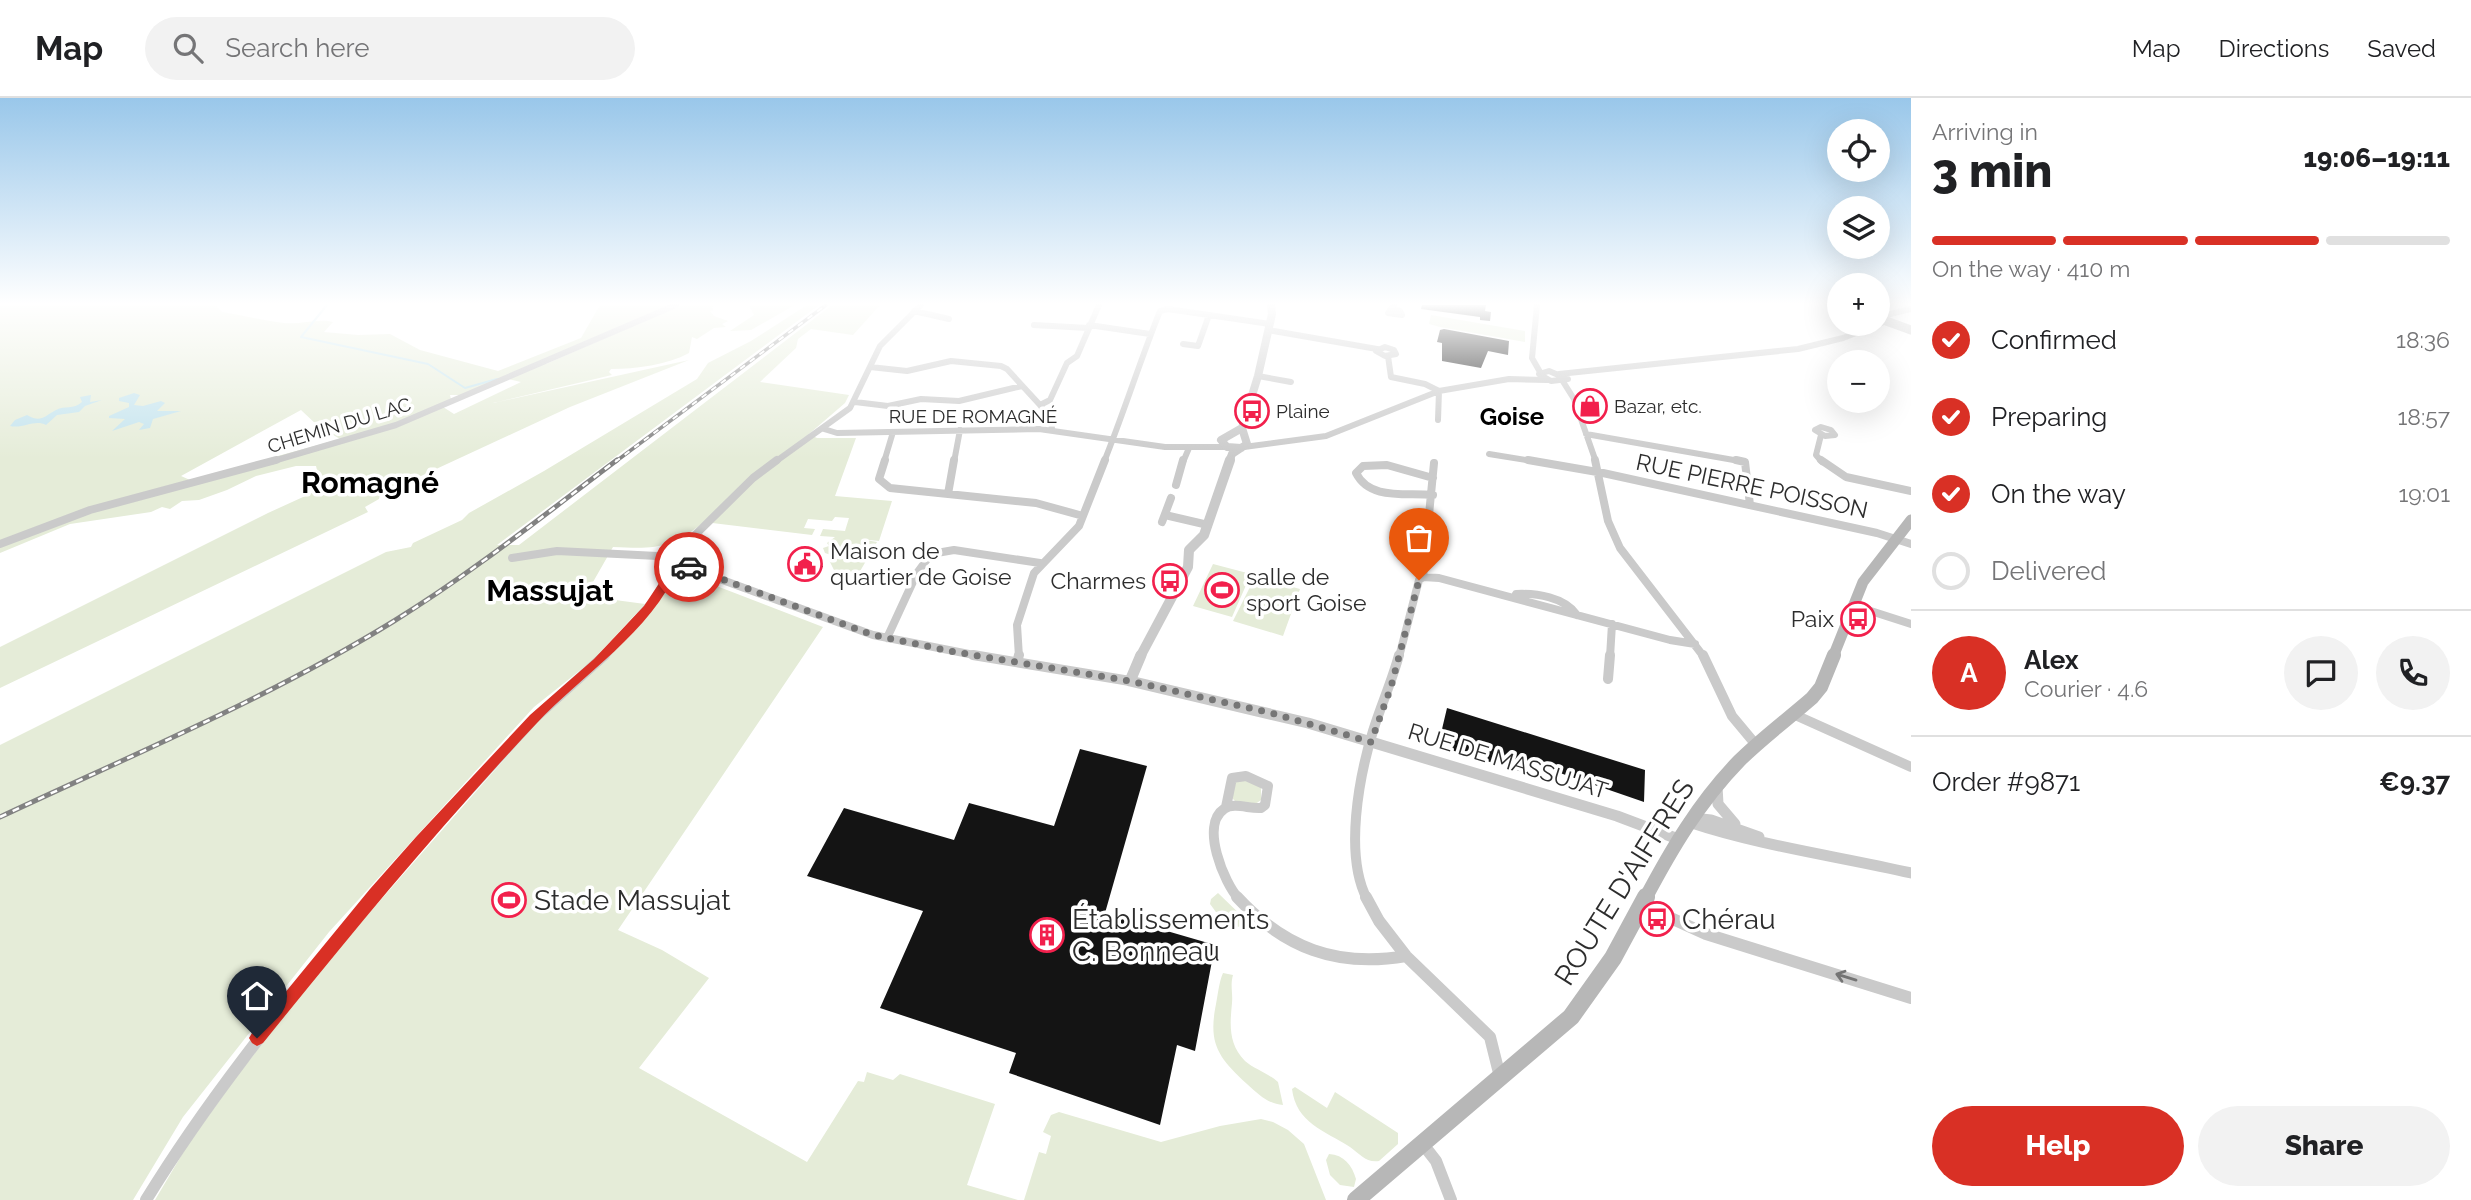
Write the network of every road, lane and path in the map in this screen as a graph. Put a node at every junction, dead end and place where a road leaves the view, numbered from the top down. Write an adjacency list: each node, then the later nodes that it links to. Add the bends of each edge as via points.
1 (556, 356): 44 (street, CHEMIN DU LAC, via 396,425 90,510)
2 (876, 356): 9 (street)
3 (1076, 356): 18 (street, via 1067,363 1050,400)
4 (1141, 356): 27 (street)
5 (1262, 356): 11 (street)
6 (1388, 356): 16 (street, via 1391,377)
7 (1733, 356): 12 (street)
8 (1532, 358): 10 (street); 12 (street)
9 (870, 368): 15 (street, via 907,371 951,361 995,365 1007,369); 17 (street)
10 (1540, 372): 12 (street, RUE DE ROMAGNÉ); 13 (street, RUE DE ROMAGNÉ)
11 (1258, 376): 14 (street); 28 (street)
12 (1556, 378): 13 (street, RUE DE ROMAGNÉ); 24 (street, via 1571,390)
13 (1509, 379): 16 (street, RUE DE ROMAGNÉ)
14 (1292, 382)
15 (1022, 386): 17 (street, via 959,401 921,399 888,406); 18 (street)
16 (1439, 391): 19 (street); 28 (street, RUE DE ROMAGNÉ, via 1326,436 1283,443)
17 (855, 402): 20 (street)
18 (1040, 405): 21 (street)
19 (1438, 420)
20 (824, 429): 23 (street, RUE DE ROMAGNÉ); 46 (street, via 753,478)
21 (1052, 429): 22 (street, RUE DE ROMAGNÉ); 27 (street, RUE DE ROMAGNÉ)
22 (960, 430): 23 (street, RUE DE ROMAGNÉ); 36 (street)
23 (892, 432): 36 (street, via 881,482 890,488)
24 (1586, 434): 32 (street); 39 (street, via 1745,463)
25 (1230, 435): 28 (street)
26 (1821, 435): 35 (street, via 1816,455 1826,466 1859,480)
27 (1114, 439): 29 (street, RUE DE ROMAGNÉ); 40 (street)
28 (1236, 443): 29 (street, RUE DE ROMAGNÉ); 42 (street)
29 (1189, 448): 34 (street)
30 (1489, 454): 32 (street, RUE PIERRE POISSON)
31 (1434, 463): 33 (street)
32 (1599, 473): 39 (street, RUE PIERRE POISSON); 54 (street, via 1608,522 1619,546 1641,581)
33 (1433, 478): 37 (street); 37 (street, via 1374,464 1358,468 1356,473 1361,483 1379,491)
34 (1176, 485)
35 (1911, 491)
36 (948, 495): 40 (street, via 1043,504)
37 (1433, 495): 49 (street)
38 (1171, 498): 42 (street, via 1163,518)
39 (1750, 505): 43 (street, RUE PIERRE POISSON)
40 (1083, 516): 48 (street, via 1075,534)
41 (1911, 520): 43 (main road, ROUTE D'AIFFRES)
42 (1208, 525): 57 (street, via 1189,550 1188,567)
43 (1896, 538): 45 (street, RUE PIERRE POISSON); 50 (main road, ROUTE D'AIFFRES, via 1871,568)
44 (0, 544)
45 (1911, 544)
46 (678, 557): 47 (street, RUE DE MASSUJAT, via 557,551); 53 (street, RUE DE MASSUJAT, via 687,567); 74 (street, via 653,601 620,640 535,718 375,893 227,1077)
47 (512, 558)
48 (1040, 563): 53 (street, via 954,550 931,554 917,573); 55 (street, via 1016,631 1021,651)
49 (1423, 577): 51 (street); 59 (street)
50 (1852, 605): 52 (street); 58 (main road, ROUTE D'AIFFRES, via 1821,687)
51 (1612, 624): 54 (street); 56 (street)
52 (1911, 624)
53 (887, 638): 55 (street, RUE DE MASSUJAT)
54 (1695, 643): 60 (street, via 1739,727)
55 (1017, 662): 57 (street, RUE DE MASSUJAT)
56 (1608, 679)
57 (1130, 681): 59 (street, RUE DE MASSUJAT, via 1271,713)
58 (1793, 714): 60 (main road, ROUTE D'AIFFRES); 61 (street)
59 (1371, 742): 66 (street, RUE DE MASSUJAT, via 1617,816); 70 (street, via 1354,824 1355,859 1371,907)
60 (1757, 746): 62 (main road, ROUTE D'AIFFRES)
61 (1911, 767)
62 (1717, 786): 64 (main road, ROUTE D'AIFFRES); 65 (street, via 1722,811)
63 (1226, 807): 70 (street, via 1219,812 1214,828 1217,856 1236,896 1260,922 1293,942 1337,958 1382,961)
64 (1691, 820): 65 (street, via 1711,820); 66 (main road, ROUTE D'AIFFRES); 67 (street, via 1737,838)
65 (1755, 836): 67 (street)
66 (1678, 839): 69 (main road, ROUTE D'AIFFRES)
67 (1781, 845): 68 (street)
68 (1911, 873)
69 (1642, 905): 71 (street, one-way to 69, via 1706,934); 72 (main road, ROUTE D'AIFFRES, via 1613,958 1571,1017)
70 (1406, 956): 72 (street, via 1490,1037)
71 (1911, 998)
72 (1500, 1077): 73 (main road, ROUTE D'AIFFRES)
73 (1422, 1143): 75 (main road, ROUTE D'AIFFRES); 76 (street, via 1436,1161)
74 (146, 1200)
75 (1356, 1200)
76 (1451, 1200)

